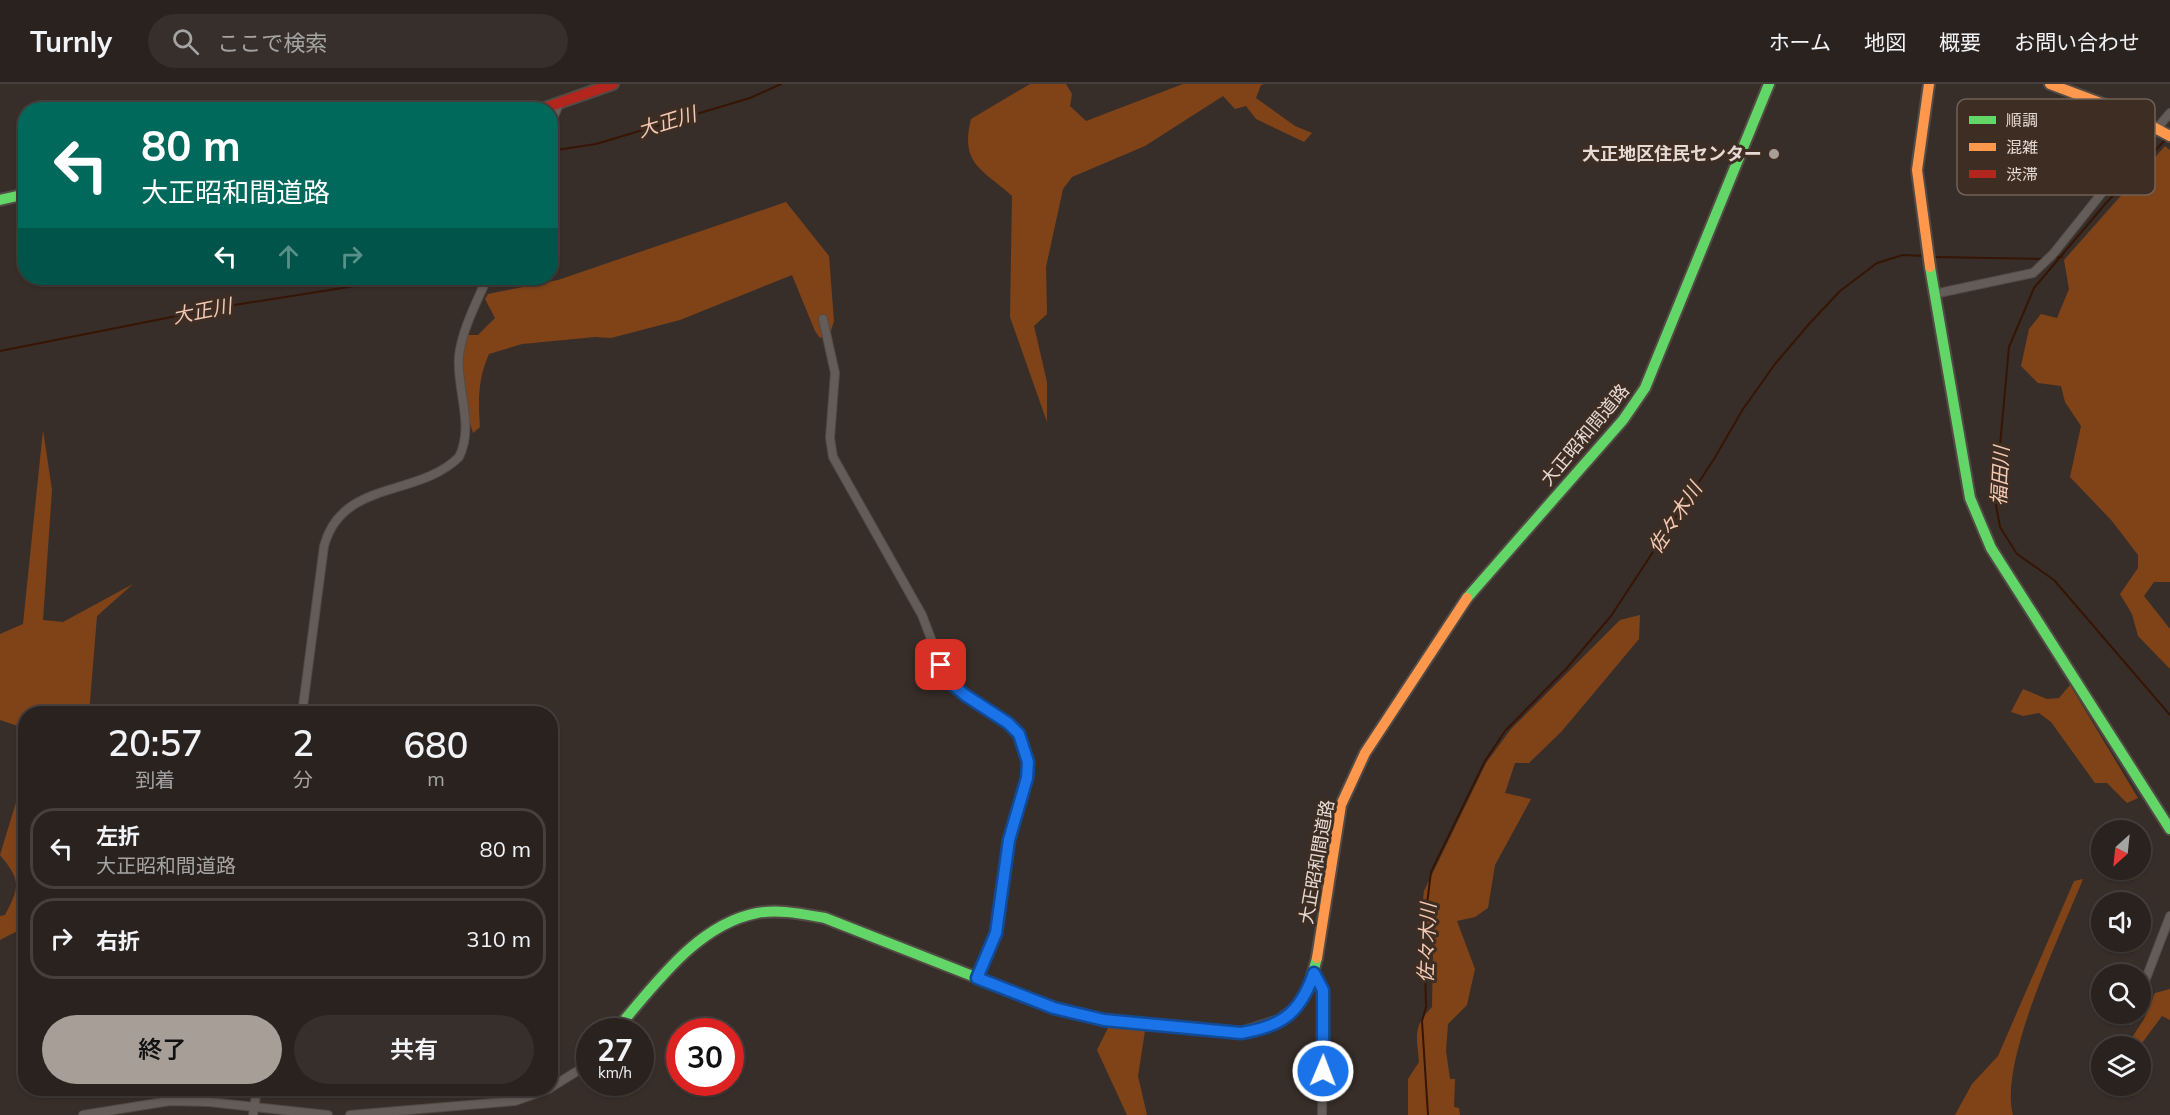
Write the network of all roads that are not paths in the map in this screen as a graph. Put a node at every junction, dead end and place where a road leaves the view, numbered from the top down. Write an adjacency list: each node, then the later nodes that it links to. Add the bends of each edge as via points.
1 (613, 84): 6 (street)
2 (1769, 84): 21 (street, 大正昭和間道路, via 1645,388 1623,420 1472,591 1365,753 1341,805)
3 (1929, 84): 15 (street, via 1917,170)
4 (2050, 84): 5 (street)
5 (2090, 99)
6 (559, 104)
7 (2170, 113): 8 (street)
8 (2157, 129): 9 (street); 10 (street)
9 (2155, 131)
10 (2170, 136)
11 (2103, 195): 15 (street, via 2054,254 2033,273)
12 (18, 196): 13 (street)
13 (0, 200)
14 (484, 285): 17 (street, via 461,343 459,372 465,427 459,457 437,471 356,504 339,514 328,530)
15 (1934, 294): 18 (street, via 1960,451 1978,520 1991,548)
16 (823, 319): 22 (street, via 835,373 830,438 833,457 912,596 953,685 1008,723 1019,734 1027,756 1027,778 1009,840 996,933)
17 (303, 706)
18 (2170, 829)
19 (2170, 916): 20 (street)
20 (2151, 965)
21 (1314, 973): 22 (street, 大正昭和間道路, via 1307,993 1282,1022 1241,1033 1104,1020 1054,1008); 32 (street, via 1323,990 1324,1005)
22 (977, 978): 23 (street, 大正昭和間道路, via 825,918 789,910 750,912 712,930)
23 (627, 1018)
24 (576, 1072): 25 (street)
25 (558, 1084)
26 (256, 1096): 28 (street)
27 (530, 1096): 31 (street, via 515,1101)
28 (254, 1111): 29 (street, via 170,1101); 30 (street)
29 (83, 1115)
30 (328, 1115)
31 (350, 1115)
32 (1322, 1115)

